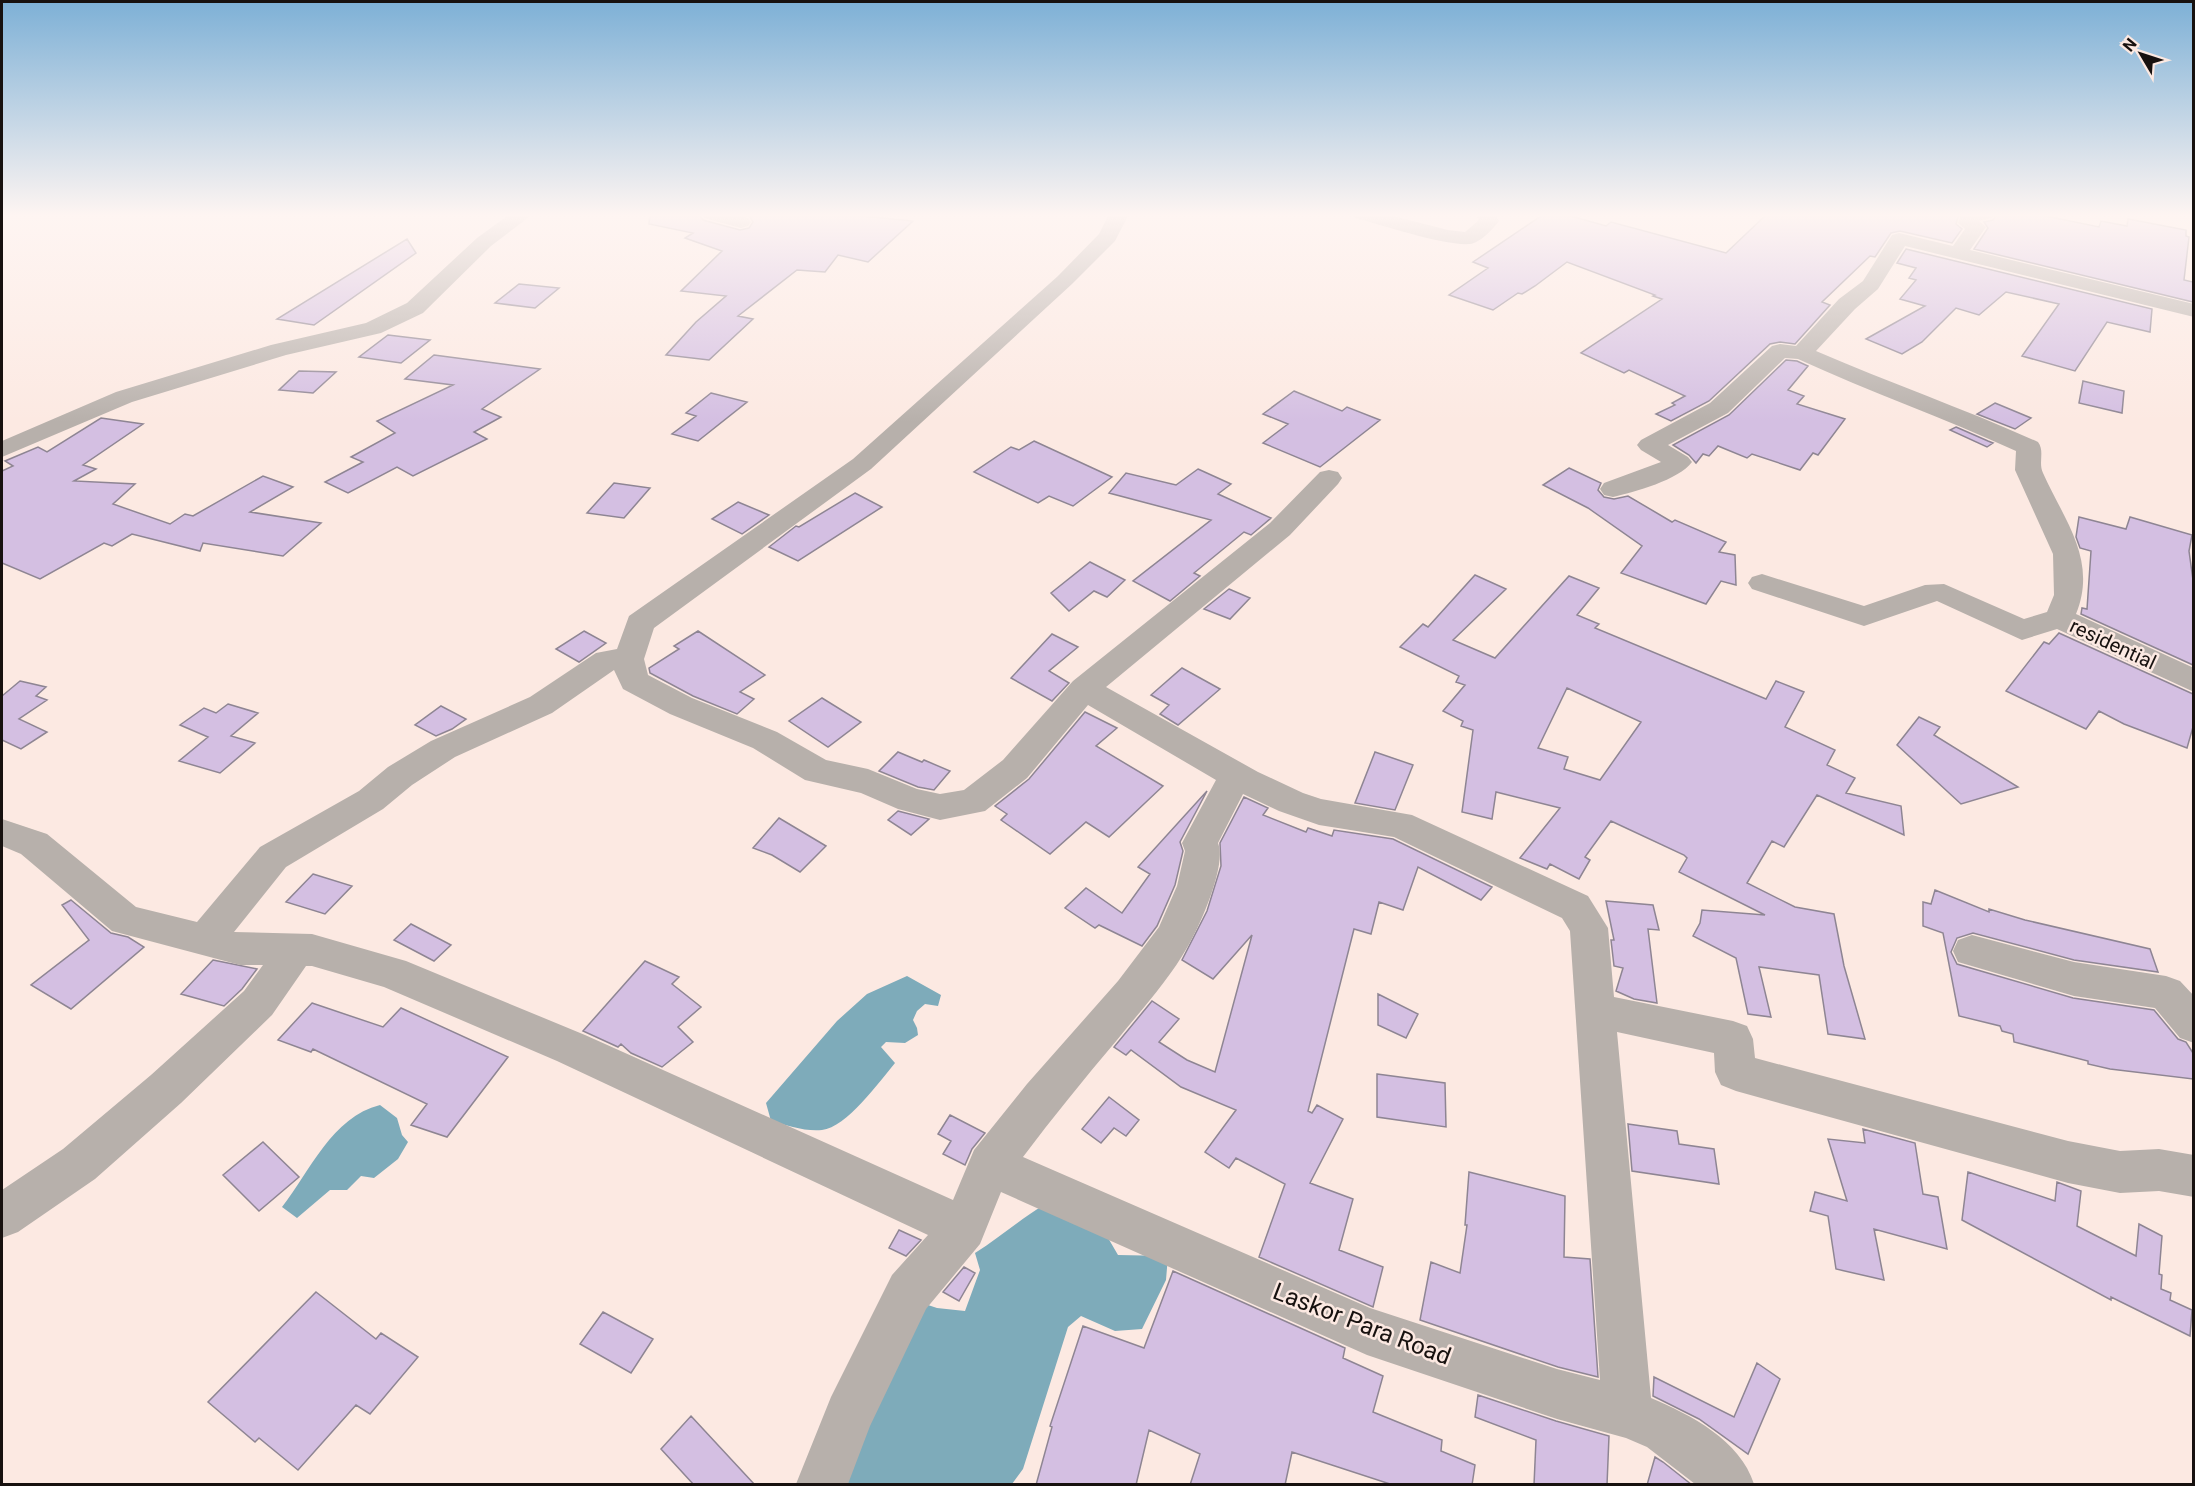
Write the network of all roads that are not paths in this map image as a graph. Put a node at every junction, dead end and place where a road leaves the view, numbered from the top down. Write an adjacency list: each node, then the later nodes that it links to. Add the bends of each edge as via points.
1 (441, 283): 7 (street, via 415,308 373,328 279,350 124,397)
2 (1061, 283): 12 (street, via 862,464 640,623)
3 (1872, 283): 6 (street)
4 (2079, 283): 5 (street)
5 (2193, 311)
6 (1802, 352): 9 (street, via 1780,351 1719,408 1650,445 1679,462); 11 (street, via 2029,447 2028,470 2067,554 2069,595)
7 (2, 450)
8 (1329, 478): 14 (street, via 1280,529)
9 (1613, 489)
10 (1762, 583): 11 (street, residential, via 1864,616 1935,592 2022,630)
11 (2059, 618): 13 (street, residential)
12 (629, 659): 14 (street, via 634,681 681,706 765,740 817,771 868,782 910,800 940,807 974,802 1015,769); 17 (street, via 607,660 541,705 443,749 371,800 273,856)
13 (2193, 681)
14 (1084, 689): 15 (street)
15 (1236, 775): 20 (street, via 1319,812 1400,825 1575,907 1589,928); 22 (street, via 1200,843 1203,851 1195,886 1174,936)
16 (2, 832): 17 (street, via 34,844 126,920)
17 (205, 940): 18 (street, via 240,949)
18 (296, 950): 24 (street, via 258,1003 166,1089 79,1164); 25 (street, via 312,950 392,973 571,1048)
19 (1972, 951): 21 (street, via 2074,979 2166,993)
20 (1595, 1010): 23 (street, via 1733,1039 1736,1072 2068,1162 2120,1172 2159,1170); 26 (street)
21 (2193, 1025)
22 (990, 1165): 25 (street); 26 (street, Laskor Para Road, via 1367,1331)
23 (2193, 1176)
24 (2, 1216)
25 (964, 1228): 27 (street, via 909,1292 849,1415)
26 (1627, 1413): 28 (street, Laskor Para Road, via 1665,1429 1708,1461)
27 (822, 1485)
28 (1728, 1485)

